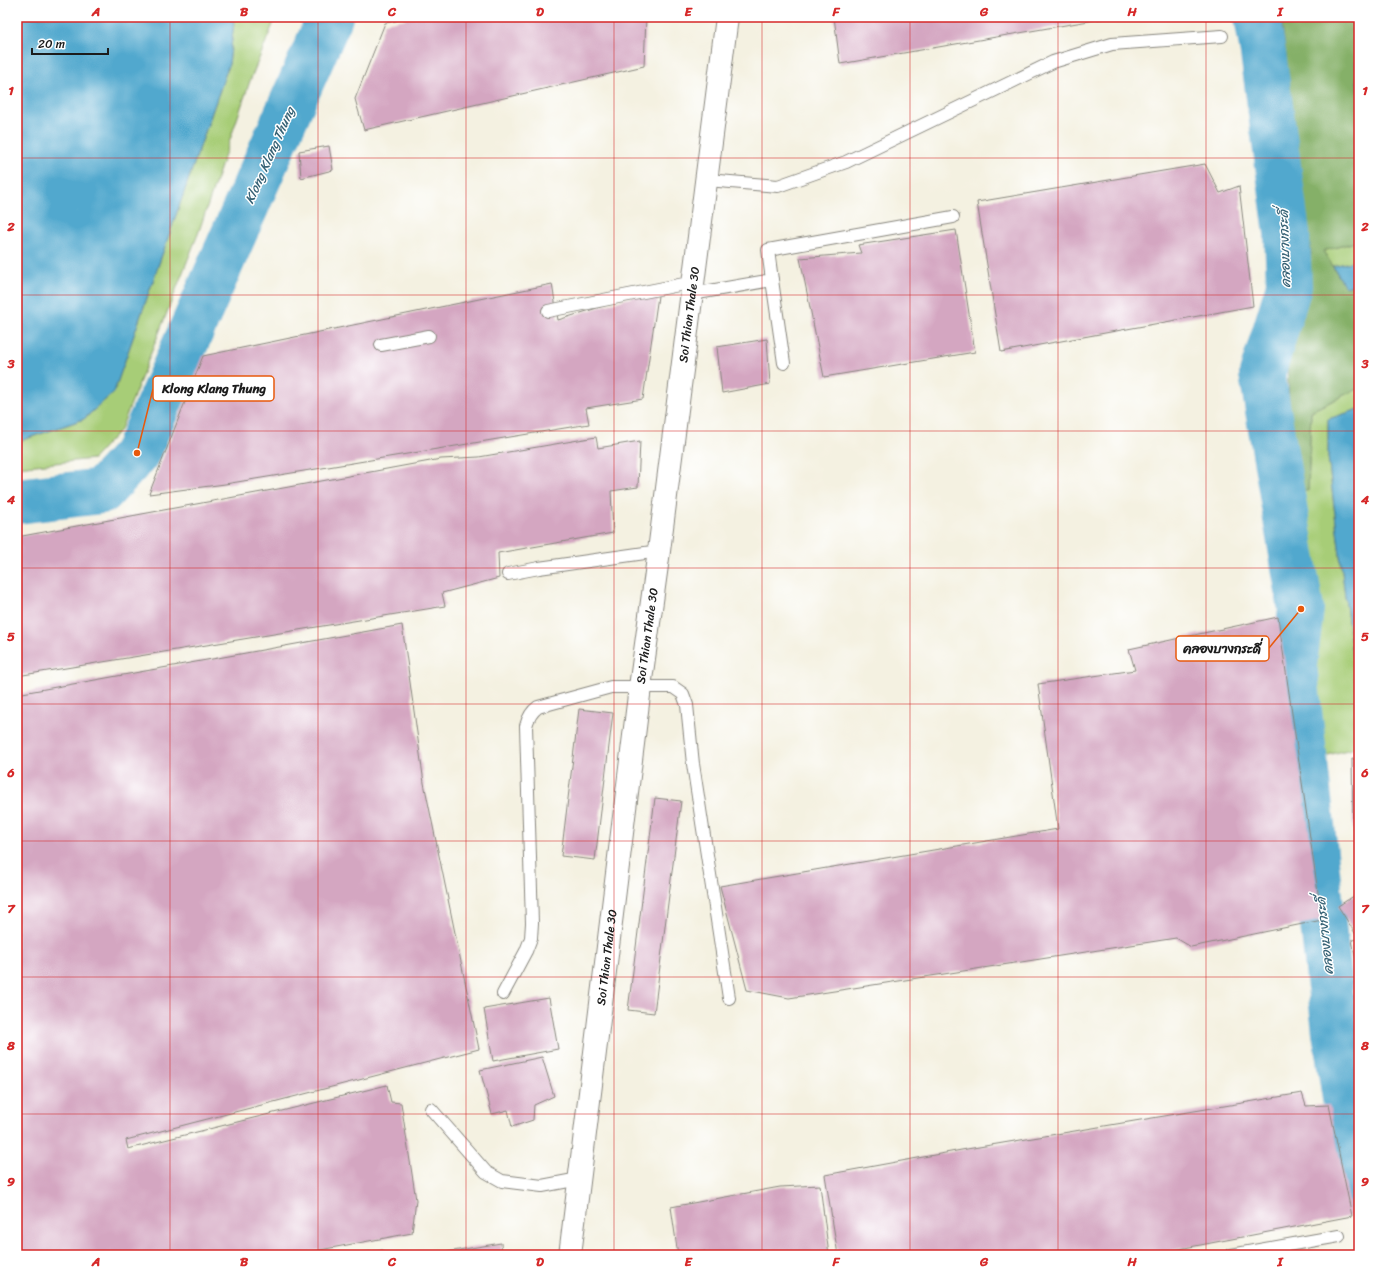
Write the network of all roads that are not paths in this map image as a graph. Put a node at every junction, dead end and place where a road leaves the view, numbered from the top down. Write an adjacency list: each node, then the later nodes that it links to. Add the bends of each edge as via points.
1 (727, 17): 3 (street, Soi Thian Thale 30)
2 (1222, 36): 3 (lane, via 1112,44 1053,62 846,162 778,186)
3 (707, 180): 6 (street, Soi Thian Thale 30)
4 (953, 217): 5 (lane, via 768,250)
5 (772, 280): 6 (lane); 10 (lane)
6 (693, 288): 7 (lane); 11 (street, Soi Thian Thale 30)
7 (548, 311)
8 (429, 336): 9 (lane)
9 (381, 345)
10 (784, 363)
11 (659, 551): 12 (lane); 13 (street, Soi Thian Thale 30)
12 (508, 574)
13 (640, 687): 14 (lane, via 611,686 538,707 528,720 526,726 531,938); 15 (lane, via 673,687 683,694 687,705 693,764); 17 (street, Soi Thian Thale 30)
14 (502, 994)
15 (729, 998)
16 (431, 1109): 17 (lane, via 486,1172 502,1181 542,1186)
17 (579, 1179): 19 (street, Soi Thian Thale 30)
18 (1339, 1236): 20 (lane)
19 (570, 1255)
20 (1231, 1255)

